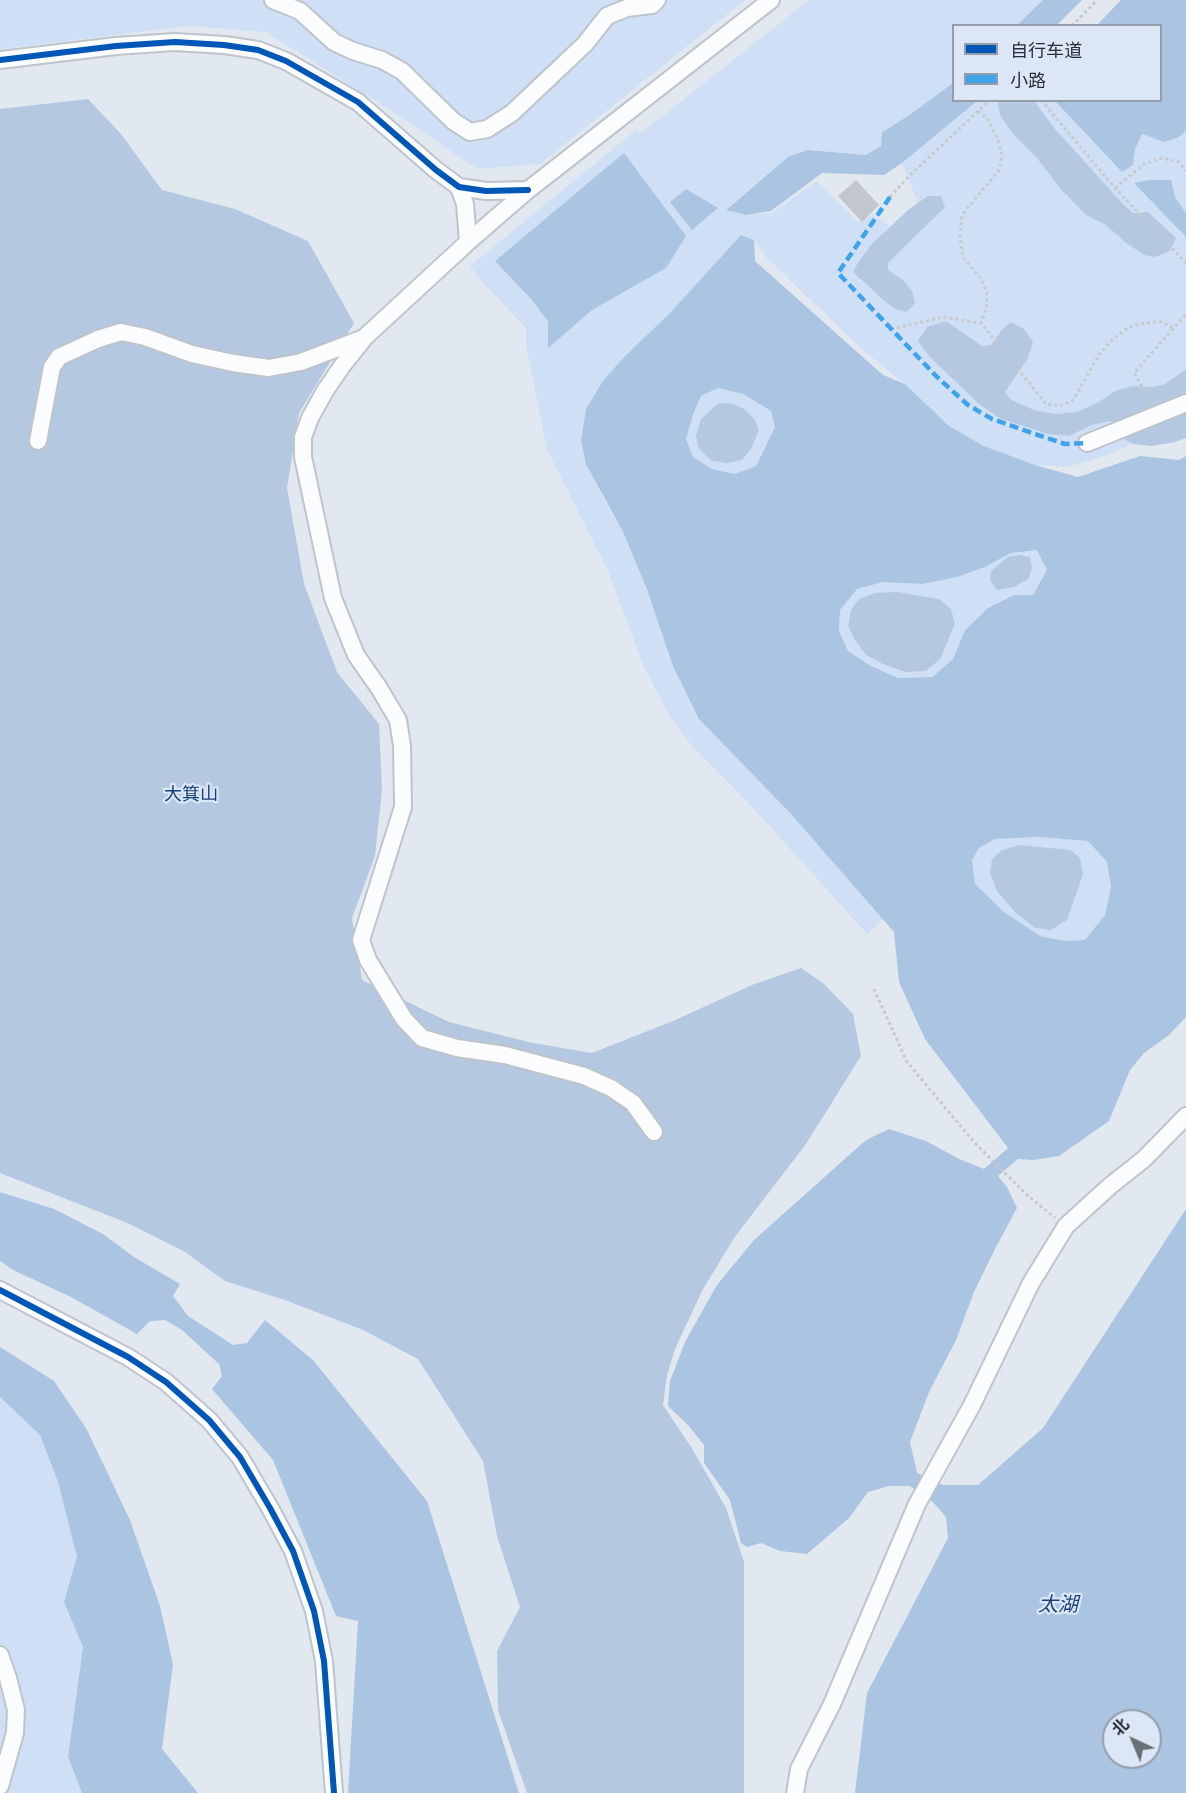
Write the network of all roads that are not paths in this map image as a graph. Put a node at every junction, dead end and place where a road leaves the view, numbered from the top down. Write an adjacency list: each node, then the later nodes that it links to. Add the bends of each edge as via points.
1 (273, 0): 2 (street, via 300,11 334,42 402,71 470,132 487,129 512,113 585,44 607,16 627,8 652,5)
2 (657, 0)
3 (771, 0): 6 (street)
4 (0, 60): 5 (street, via 175,42 258,50 286,61 358,102)
5 (459, 187): 6 (street); 7 (street, via 465,204)
6 (528, 190): 7 (street)
7 (468, 242): 8 (street)
8 (365, 337): 10 (street, via 301,362 269,368 192,354 121,332 59,357 52,367); 13 (street, via 310,418 303,437 303,457 333,598 356,655 398,720 402,746 403,807 361,940 368,960 404,1019 422,1038 584,1076 633,1103)
9 (1186, 403): 11 (street)
10 (38, 441)
11 (1087, 443)
12 (1186, 1116): 18 (street, via 1144,1159 1066,1226 1030,1283 972,1405 917,1504 832,1704 799,1769)
13 (654, 1132)
14 (0, 1290): 17 (street, via 128,1357 166,1382 209,1420 240,1457 293,1551 314,1611 324,1661)
15 (0, 1655): 16 (street, via 16,1710 15,1733)
16 (0, 1786)
17 (334, 1793)
18 (795, 1793)

